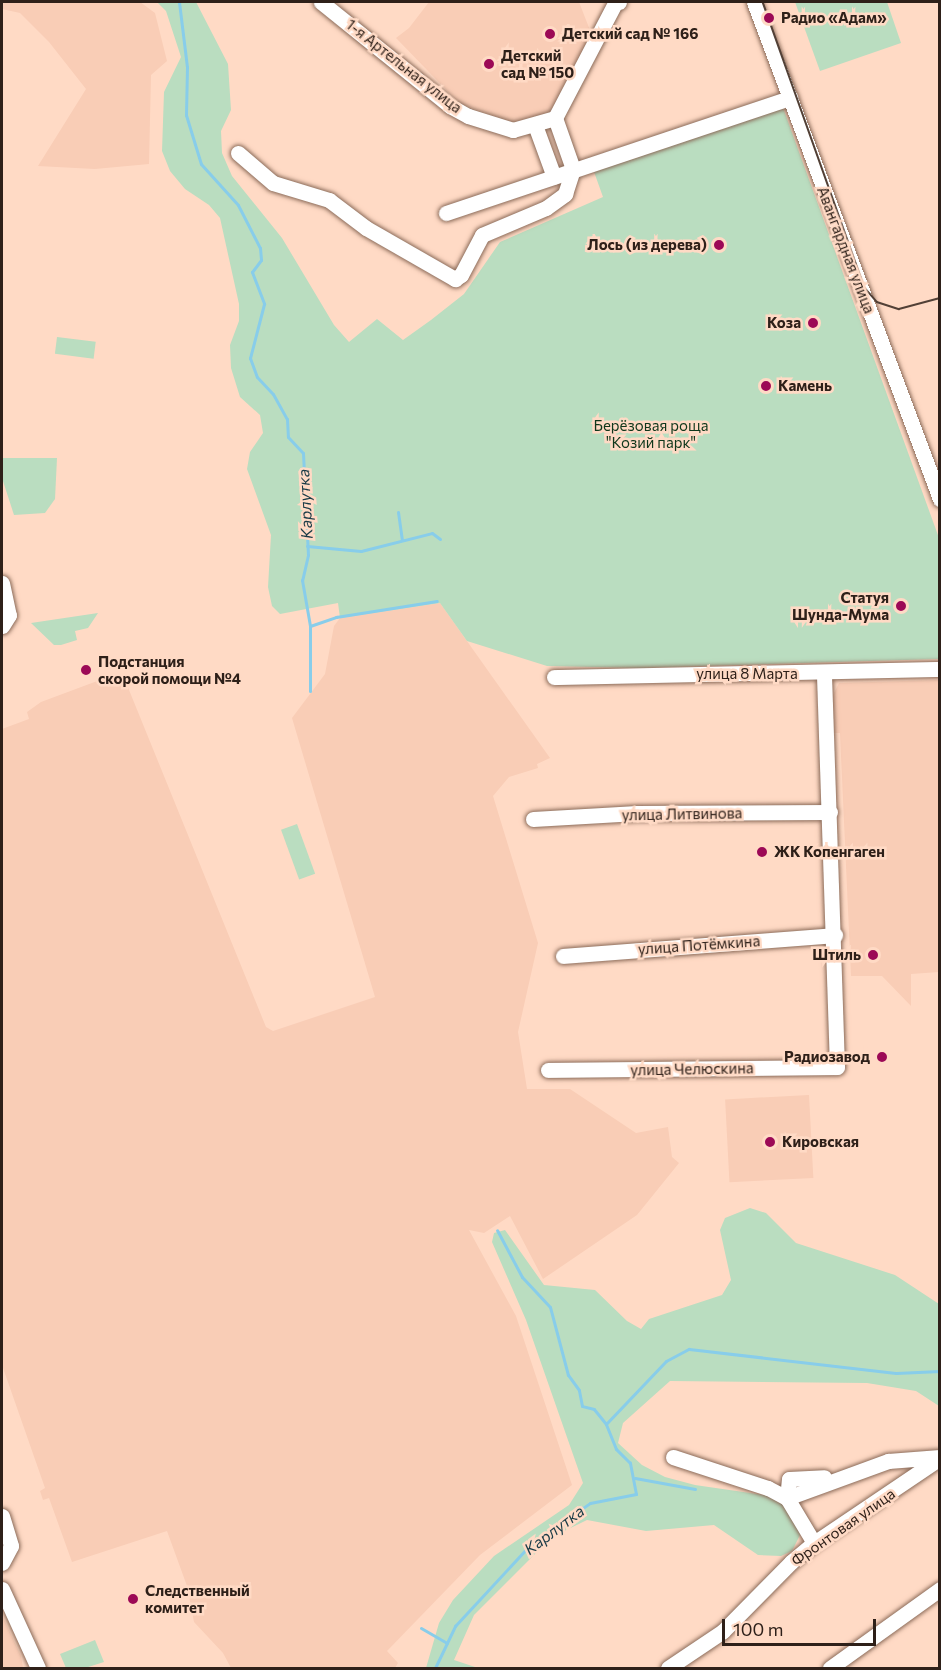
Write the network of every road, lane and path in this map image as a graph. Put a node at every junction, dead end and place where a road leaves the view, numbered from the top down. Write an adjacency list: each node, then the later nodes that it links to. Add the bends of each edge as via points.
1 (321, 2): 6 (street, 1-я Артельная улица, via 450,106 513,130)
2 (619, 2): 5 (street, via 615,3)
3 (754, 2): 4 (street, Авангардная улица)
4 (790, 98): 8 (street); 11 (street, Авангардная улица)
5 (555, 118): 6 (street, 1-я Артельная улица); 8 (street)
6 (535, 125): 9 (street)
7 (238, 153): 8 (street, via 273,183 329,200 366,228 447,276 461,275 482,235 546,208 565,194)
8 (573, 169): 9 (street)
9 (554, 177): 10 (street)
10 (447, 213)
11 (934, 467): 12 (street, Авангардная улица)
12 (939, 499)
13 (2, 583): 14 (street)
14 (5, 620)
15 (939, 669): 16 (street, улица 8 Марта)
16 (824, 674): 17 (street, улица 8 Марта); 18 (street)
17 (554, 677)
18 (830, 812): 19 (street, улица Литвинова, via 637,813); 20 (street)
19 (533, 819)
20 (836, 935): 21 (street, улица Потёмкина); 22 (street, улица Челюскина, via 837,1067)
21 (563, 956)
22 (548, 1070)
23 (673, 1457): 25 (street)
24 (939, 1458): 25 (street, via 888,1461); 27 (street, Фронтовая улица)
25 (787, 1498): 27 (street)
26 (2, 1516): 28 (street, via 11,1546)
27 (814, 1543): 32 (street, Фронтовая улица, via 790,1562 723,1632)
28 (2, 1563)
29 (2, 1589): 31 (street)
30 (939, 1589): 33 (street)
31 (38, 1668)
32 (668, 1668)
33 (830, 1668)

